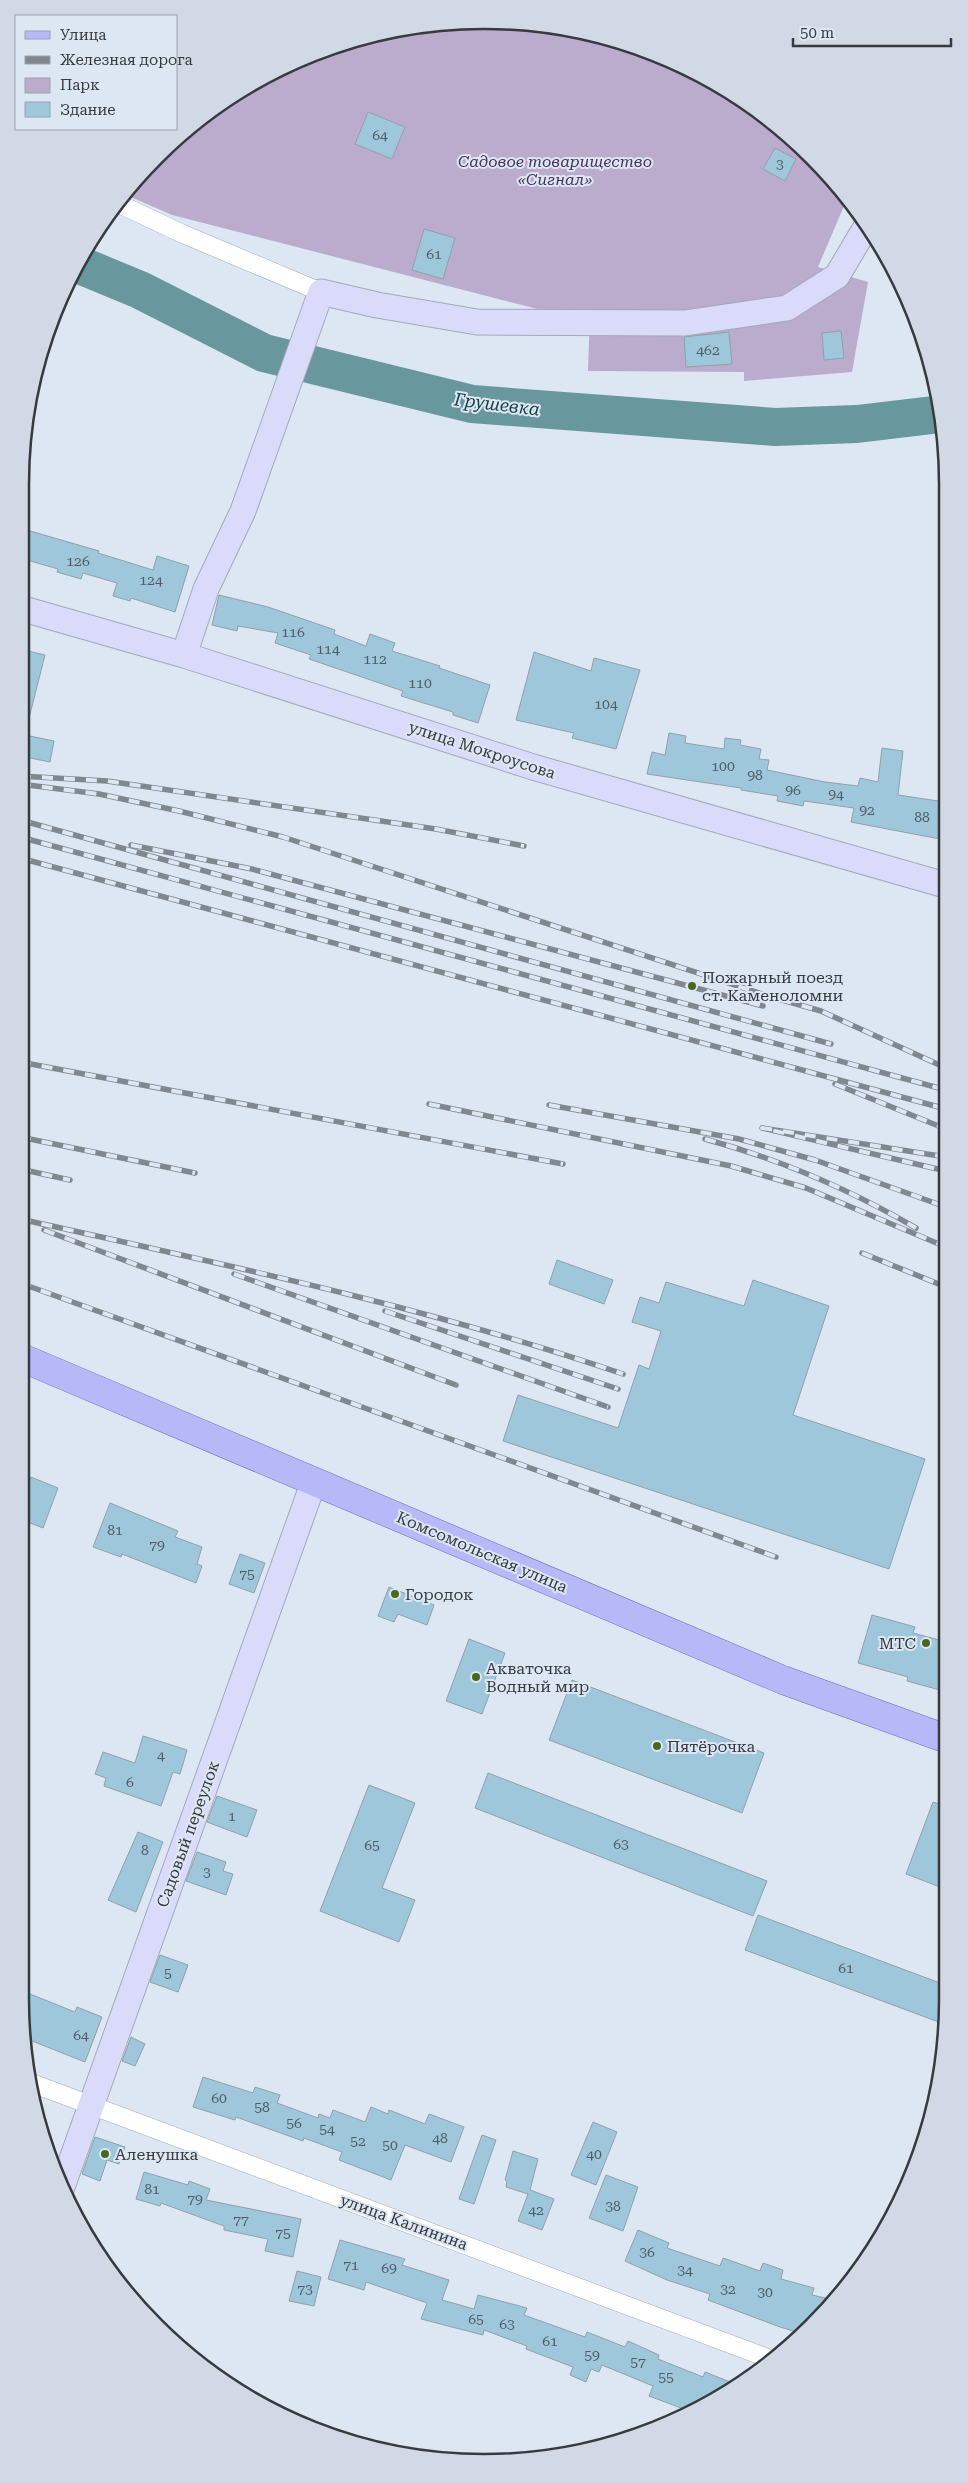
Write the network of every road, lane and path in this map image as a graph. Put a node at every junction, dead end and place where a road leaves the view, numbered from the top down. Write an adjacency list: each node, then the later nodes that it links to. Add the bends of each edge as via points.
1 (124, 206): 3 (street)
2 (863, 232): 3 (street, via 837,276 787,308 685,324 477,322)
3 (321, 292): 5 (street, via 243,511 206,589)
4 (29, 611): 5 (street, улица Мокроусова)
5 (184, 655): 6 (street, улица Мокроусова, via 533,767)
6 (939, 884)
7 (29, 1361): 8 (main road, Комсомольская улица)
8 (314, 1481): 9 (main road, Комсомольская улица, via 784,1680); 11 (street, Садовый переулок)
9 (939, 1736)
10 (37, 2085): 11 (street, улица Калинина)
11 (92, 2106): 12 (street, Садовый переулок); 13 (street, улица Калинина)
12 (65, 2178)
13 (765, 2357)

